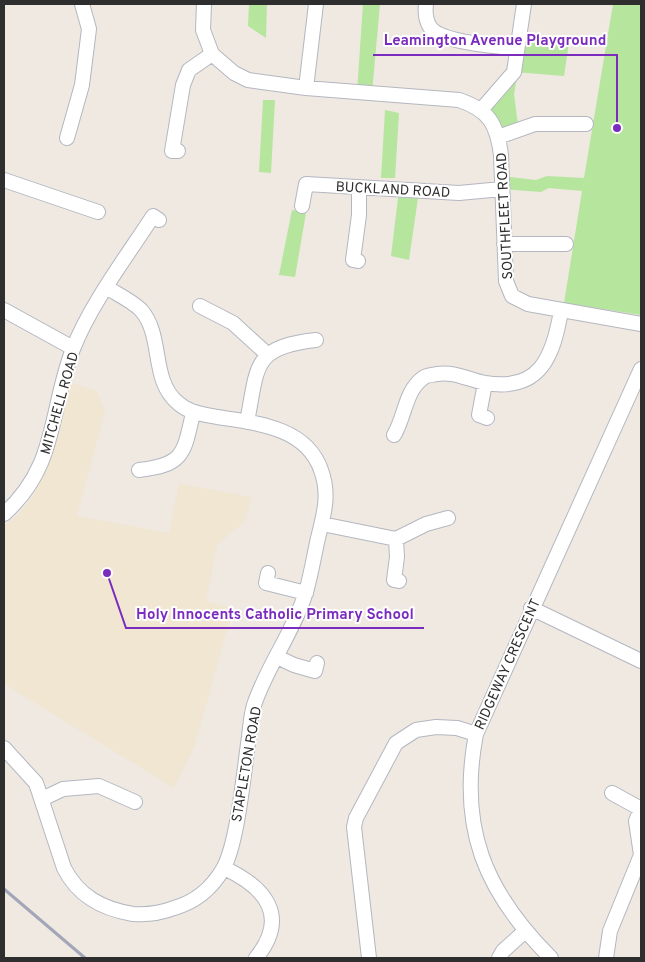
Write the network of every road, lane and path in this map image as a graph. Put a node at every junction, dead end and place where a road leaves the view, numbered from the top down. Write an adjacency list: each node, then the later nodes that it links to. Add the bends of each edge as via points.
1 (82, 4): 12 (street, via 89,29 82,85)
2 (204, 4): 7 (street, via 203,30)
3 (316, 4): 8 (street)
4 (426, 4): 6 (street, via 424,13 430,28 446,38)
5 (524, 4): 6 (street)
6 (517, 49): 9 (street, via 514,72)
7 (212, 54): 8 (street, via 234,73 248,80); 13 (street, via 189,70 182,85 172,151)
8 (306, 88): 9 (street, via 458,100)
9 (481, 110): 11 (street, SOUTHFLEET ROAD, via 492,122)
10 (586, 124): 11 (street, via 535,124)
11 (498, 137): 16 (street, SOUTHFLEET ROAD)
12 (67, 138)
13 (178, 151)
14 (4, 180): 18 (street)
15 (359, 188): 16 (street, BUCKLAND ROAD, via 459,193); 17 (street, BUCKLAND ROAD, via 306,184); 22 (street, via 353,260)
16 (502, 189): 20 (street, SOUTHFLEET ROAD)
17 (302, 206)
18 (98, 212)
19 (159, 220): 23 (street, MITCHELL ROAD, via 153,216)
20 (504, 244): 21 (street); 26 (street, SOUTHFLEET ROAD, via 506,281 512,296 528,304)
21 (566, 244)
22 (358, 261)
23 (106, 287): 29 (street, MITCHELL ROAD); 33 (street, STAPLETON ROAD, via 141,311 149,325 167,390)
24 (200, 306): 30 (street, via 233,323)
25 (4, 310): 29 (street)
26 (561, 311): 27 (street, SOUTHFLEET ROAD); 32 (street, via 557,335 540,370 526,381 509,385)
27 (641, 324)
28 (316, 340): 30 (street, via 284,345)
29 (73, 348): 38 (street, MITCHELL ROAD, via 45,455 31,485)
30 (267, 354): 35 (street, via 257,372)
31 (641, 369): 45 (street, RIDGEWAY CRESCENT)
32 (485, 383): 34 (street, via 479,415); 36 (street, via 447,372 424,377 410,391 401,424)
33 (193, 413): 35 (street, STAPLETON ROAD); 37 (street, via 185,449 174,462)
34 (487, 418)
35 (247, 422): 40 (street, STAPLETON ROAD, via 287,432 314,455 322,471 327,494)
36 (394, 435)
37 (139, 470)
38 (4, 514)
39 (448, 518): 41 (street, via 426,524)
40 (322, 524): 41 (street); 44 (street, STAPLETON ROAD)
41 (396, 539): 43 (street, via 394,580)
42 (268, 573): 44 (street, via 266,583)
43 (398, 581)
44 (306, 593): 46 (street, STAPLETON ROAD)
45 (531, 608): 47 (street); 49 (street, RIDGEWAY CRESCENT)
46 (277, 657): 48 (street, via 315,670); 54 (street, STAPLETON ROAD, via 254,706 233,835)
47 (641, 661)
48 (317, 663)
49 (476, 734): 55 (street, RIDGEWAY CRESCENT, via 470,764 473,824 499,896); 57 (street, via 457,728 436,727 416,730 396,743 356,818 354,827)
50 (4, 748): 52 (street, STAPLETON ROAD, via 36,783)
51 (612, 793): 60 (street, via 641,809 636,821 641,855 610,932)
52 (42, 799): 53 (street, via 63,789 99,786); 54 (street, STAPLETON ROAD, via 70,880 92,901 106,907 142,915 166,911 187,904 204,892)
53 (135, 802)
54 (224, 868): 56 (street, via 245,878 261,891 268,903 271,931 265,947)
55 (524, 932): 58 (street); 59 (street, RIDGEWAY CRESCENT)
56 (256, 958)
57 (369, 958)
58 (499, 958)
59 (551, 958)
60 (606, 958)

